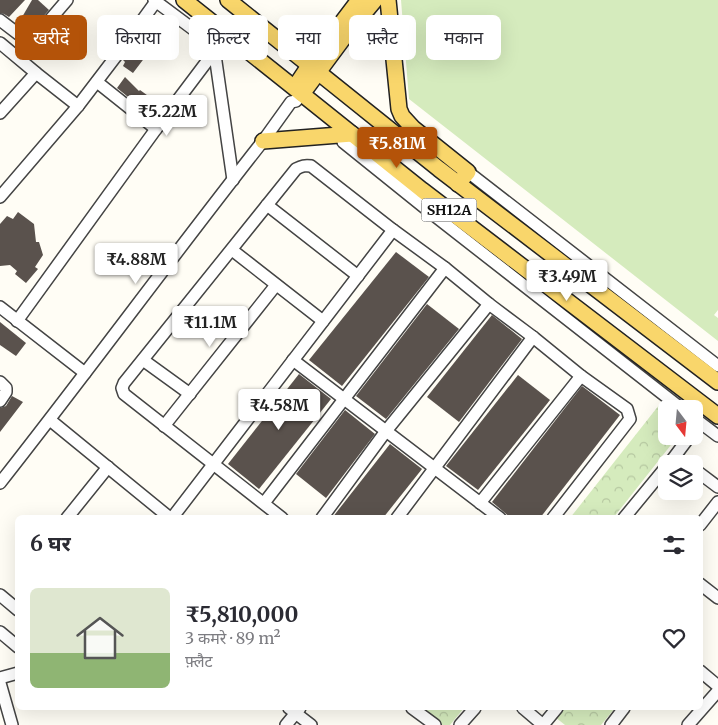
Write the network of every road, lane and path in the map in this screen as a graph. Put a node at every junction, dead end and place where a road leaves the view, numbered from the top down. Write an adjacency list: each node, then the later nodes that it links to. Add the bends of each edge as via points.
1 (51, 0): 8 (street)
2 (156, 0): 11 (street); 18 (street)
3 (184, 0): 9 (main road, SH12A)
4 (359, 0): 16 (main road)
5 (376, 0): 16 (main road)
6 (388, 0): 25 (main road, via 402,116)
7 (230, 1): 16 (main road, SH12A)
8 (64, 4): 10 (street, via 30,43)
9 (204, 15)
10 (0, 20)
11 (189, 24)
12 (0, 43): 17 (street)
13 (206, 60): 22 (street)
14 (216, 60): 26 (street)
15 (256, 60): 19 (main road, SH12A)
16 (313, 69): 19 (main road); 27 (main road, SH12A)
17 (36, 73): 20 (street); 21 (street)
18 (97, 82): 20 (street); 22 (street)
19 (296, 94): 23 (main road, SH12A); 24 (street)
20 (78, 106): 28 (street)
21 (0, 114)
22 (156, 130): 38 (street)
23 (348, 138): 24 (main road); 30 (main road, SH12A)
24 (263, 141): 26 (street)
25 (468, 172): 27 (main road); 43 (street)
26 (233, 180): 44 (street)
27 (458, 184): 47 (main road, SH12A)
28 (0, 197)
29 (267, 205): 31 (street, via 296,169 311,166); 32 (street); 34 (street)
30 (439, 211): 50 (street); 52 (main road, SH12A)
31 (393, 230): 33 (street); 34 (street)
32 (232, 250): 35 (street); 41 (street)
33 (445, 268): 36 (street); 49 (street)
34 (358, 276): 39 (street)
35 (276, 286): 39 (street); 48 (street)
36 (489, 304): 40 (street); 56 (street)
37 (0, 307): 38 (street)
38 (17, 320): 44 (street)
39 (323, 321): 42 (street)
40 (533, 337): 45 (street); 60 (street)
41 (143, 360): 48 (street); 54 (street, via 122,388 124,394)
42 (292, 360): 49 (street); 58 (street)
43 (718, 366)
44 (85, 373): 53 (street)
45 (581, 376): 67 (street); 75 (street, via 627,409 630,419)
46 (0, 382): 51 (street, via 6,392)
47 (718, 382)
48 (190, 394): 54 (street)
49 (344, 399): 56 (street); 66 (street)
50 (671, 400)
51 (0, 401)
52 (718, 416)
53 (50, 420): 59 (street); 63 (street)
54 (164, 426): 58 (street)
55 (703, 428): 57 (street)
56 (386, 431): 60 (street); 72 (street)
57 (718, 436)
58 (213, 463): 66 (street); 70 (street)
59 (108, 467): 68 (street); 69 (street)
60 (435, 468): 67 (street); 73 (street)
61 (703, 476): 64 (street)
62 (658, 477): 76 (street)
63 (0, 482)
64 (718, 487)
65 (718, 502): 77 (street)
66 (264, 503): 71 (street)
67 (480, 503): 74 (street)
68 (69, 515)
69 (168, 515)
70 (172, 515)
71 (278, 515)
72 (324, 515)
73 (399, 515)
74 (496, 515)
75 (555, 515)
76 (626, 515)
77 (703, 521)
78 (703, 586): 80 (street)
79 (0, 595): 81 (street)
80 (718, 598)
81 (15, 608)
82 (0, 632): 83 (street)
83 (15, 644)
84 (15, 674): 86 (street)
85 (703, 674): 88 (street)
86 (0, 678)
87 (0, 683): 99 (street)
88 (718, 686)
89 (718, 691): 90 (street)
90 (703, 708)
91 (294, 710): 100 (street)
92 (296, 710): 101 (street)
93 (415, 710): 102 (street)
94 (473, 710): 103 (street)
95 (525, 710): 104 (street)
96 (554, 710): 104 (street)
97 (622, 710): 105 (street)
98 (701, 710): 106 (street)
99 (12, 725)
100 (286, 725)
101 (311, 725)
102 (435, 725)
103 (460, 725)
104 (543, 725)
105 (611, 725)
106 (688, 725)

